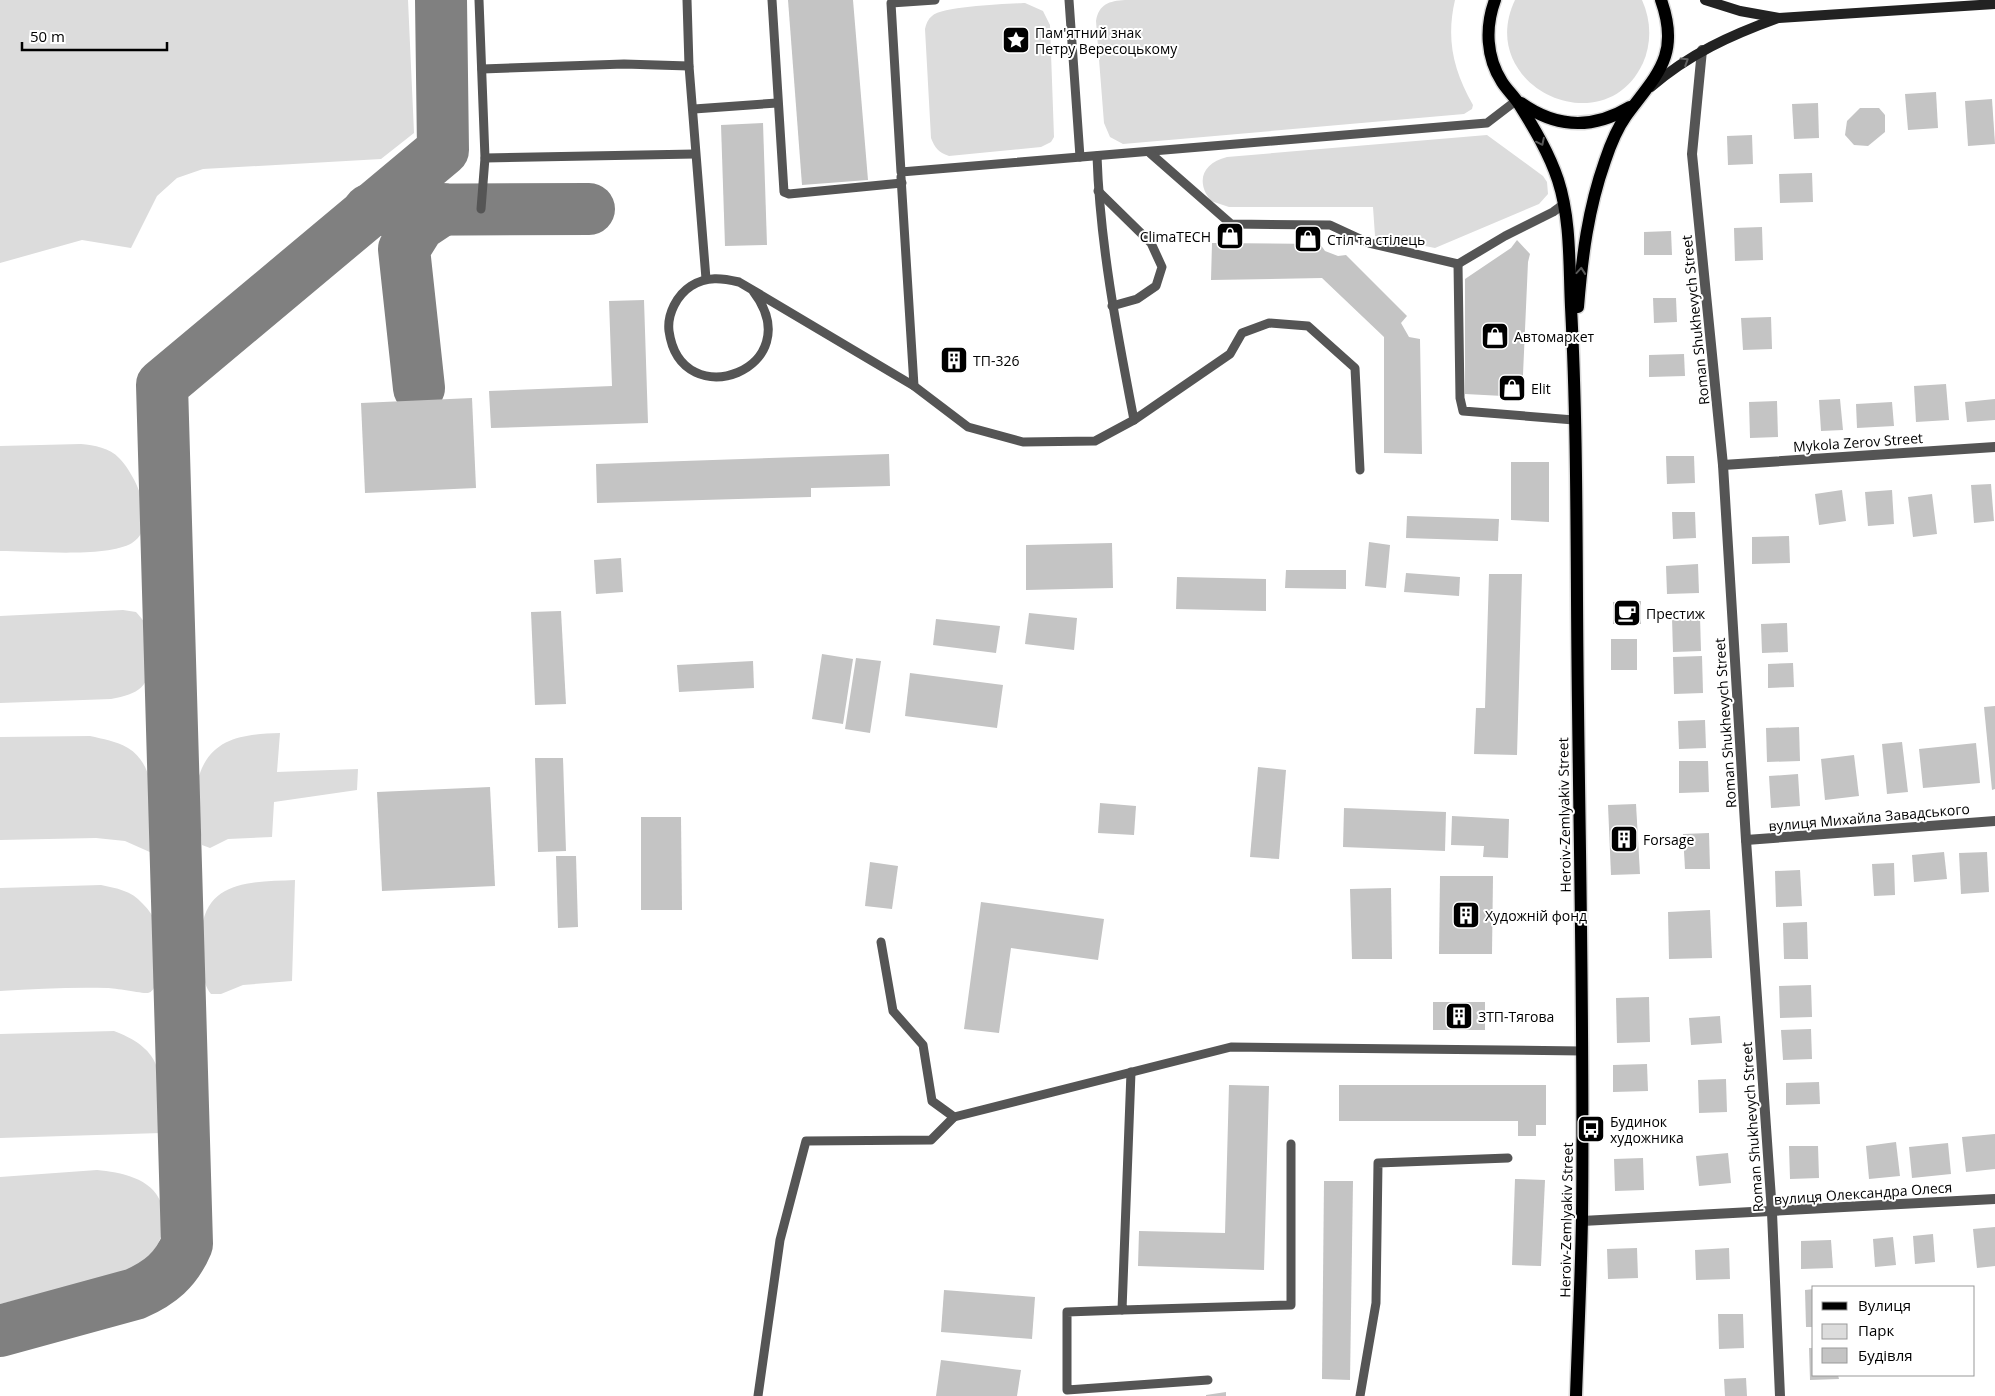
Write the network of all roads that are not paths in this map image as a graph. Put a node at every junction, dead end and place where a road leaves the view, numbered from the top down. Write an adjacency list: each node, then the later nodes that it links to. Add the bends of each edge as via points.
1 (479, 0): 14 (lane)
2 (688, 0): 13 (lane)
3 (772, 0): 17 (lane)
4 (935, 0): 9 (lane)
5 (1069, 0): 22 (lane)
6 (1494, 0): 16 (main road, via 1488,23 1488,44 1493,65)
7 (1661, 0): 15 (main road, via 1667,24 1666,52)
8 (1705, 0): 11 (street)
9 (891, 2): 24 (lane)
10 (1995, 4): 11 (street)
11 (1779, 18): 12 (street)
12 (1702, 50): 15 (street, one-way to 12, via 1674,68); 38 (street, Roman Shukhevych Street, via 1692,154)
13 (689, 66): 14 (lane, via 624,64); 18 (lane)
14 (482, 69): 23 (lane)
15 (1647, 92): 16 (main road, via 1629,108 1607,119 1583,124 1559,122 1536,114); 33 (main road, one-way to 15, via 1585,234 1592,202 1612,140 1625,117)
16 (1517, 100): 19 (lane, via 1487,123); 27 (main road, one-way to 27, via 1548,157)
17 (777, 103): 18 (lane); 25 (lane, via 784,192)
18 (694, 109): 20 (lane)
19 (1150, 153): 21 (lane); 29 (lane, via 1231,224 1330,225 1369,243)
20 (695, 154): 23 (lane); 30 (lane)
21 (1097, 156): 22 (lane); 26 (lane)
22 (1080, 157): 24 (lane)
23 (485, 158): 28 (lane)
24 (901, 172): 25 (lane)
25 (902, 183): 34 (lane)
26 (1098, 191): 32 (lane); 32 (lane, via 1151,243 1162,267 1156,286 1137,299)
27 (1564, 204): 29 (lane); 33 (main road)
28 (481, 209)
29 (1458, 264): 36 (lane, via 1460,398 1463,411)
30 (706, 279): 31 (lane, via 739,282); 31 (lane, via 679,297 671,311 669,327 671,343 678,357 690,369 704,376 737,375 762,353 768,337 768,320 763,304)
31 (753, 291): 34 (lane)
32 (1112, 306): 35 (lane)
33 (1574, 354): 36 (main road, Heroiv-Zemlyakiv Street)
34 (914, 386): 35 (lane, via 968,427 1023,442 1095,441)
35 (1134, 420): 39 (lane, via 1230,354 1242,333 1270,323 1308,326 1355,368)
36 (1574, 420): 43 (main road, Heroiv-Zemlyakiv Street)
37 (1995, 447): 38 (street, Mykola Zerov Street)
38 (1722, 465): 41 (street, Roman Shukhevych Street)
39 (1360, 470)
40 (1995, 821): 41 (street, вулиця Михайла Завадського)
41 (1746, 840): 49 (street, Roman Shukhevych Street)
42 (881, 942): 45 (lane, via 893,1011 922,1045 932,1101)
43 (1582, 1051): 44 (lane, via 1231,1048); 50 (main road, Heroiv-Zemlyakiv Street)
44 (1131, 1072): 45 (lane); 51 (lane)
45 (954, 1117): 53 (lane, via 931,1140 806,1141 780,1240)
46 (1292, 1144): 51 (lane, via 1291,1305)
47 (1508, 1158): 54 (lane, via 1378,1163 1376,1303)
48 (1995, 1199): 49 (street, вулиця Олександра Олеся)
49 (1772, 1213): 50 (street, вулиця Олександра Олеся); 56 (street, Roman Shukhevych Street)
50 (1582, 1221): 55 (main road, Heroiv-Zemlyakiv Street)
51 (1122, 1310): 52 (lane, via 1067,1312 1067,1390)
52 (1208, 1380)
53 (758, 1396)
54 (1360, 1396)
55 (1576, 1396)
56 (1780, 1396)

